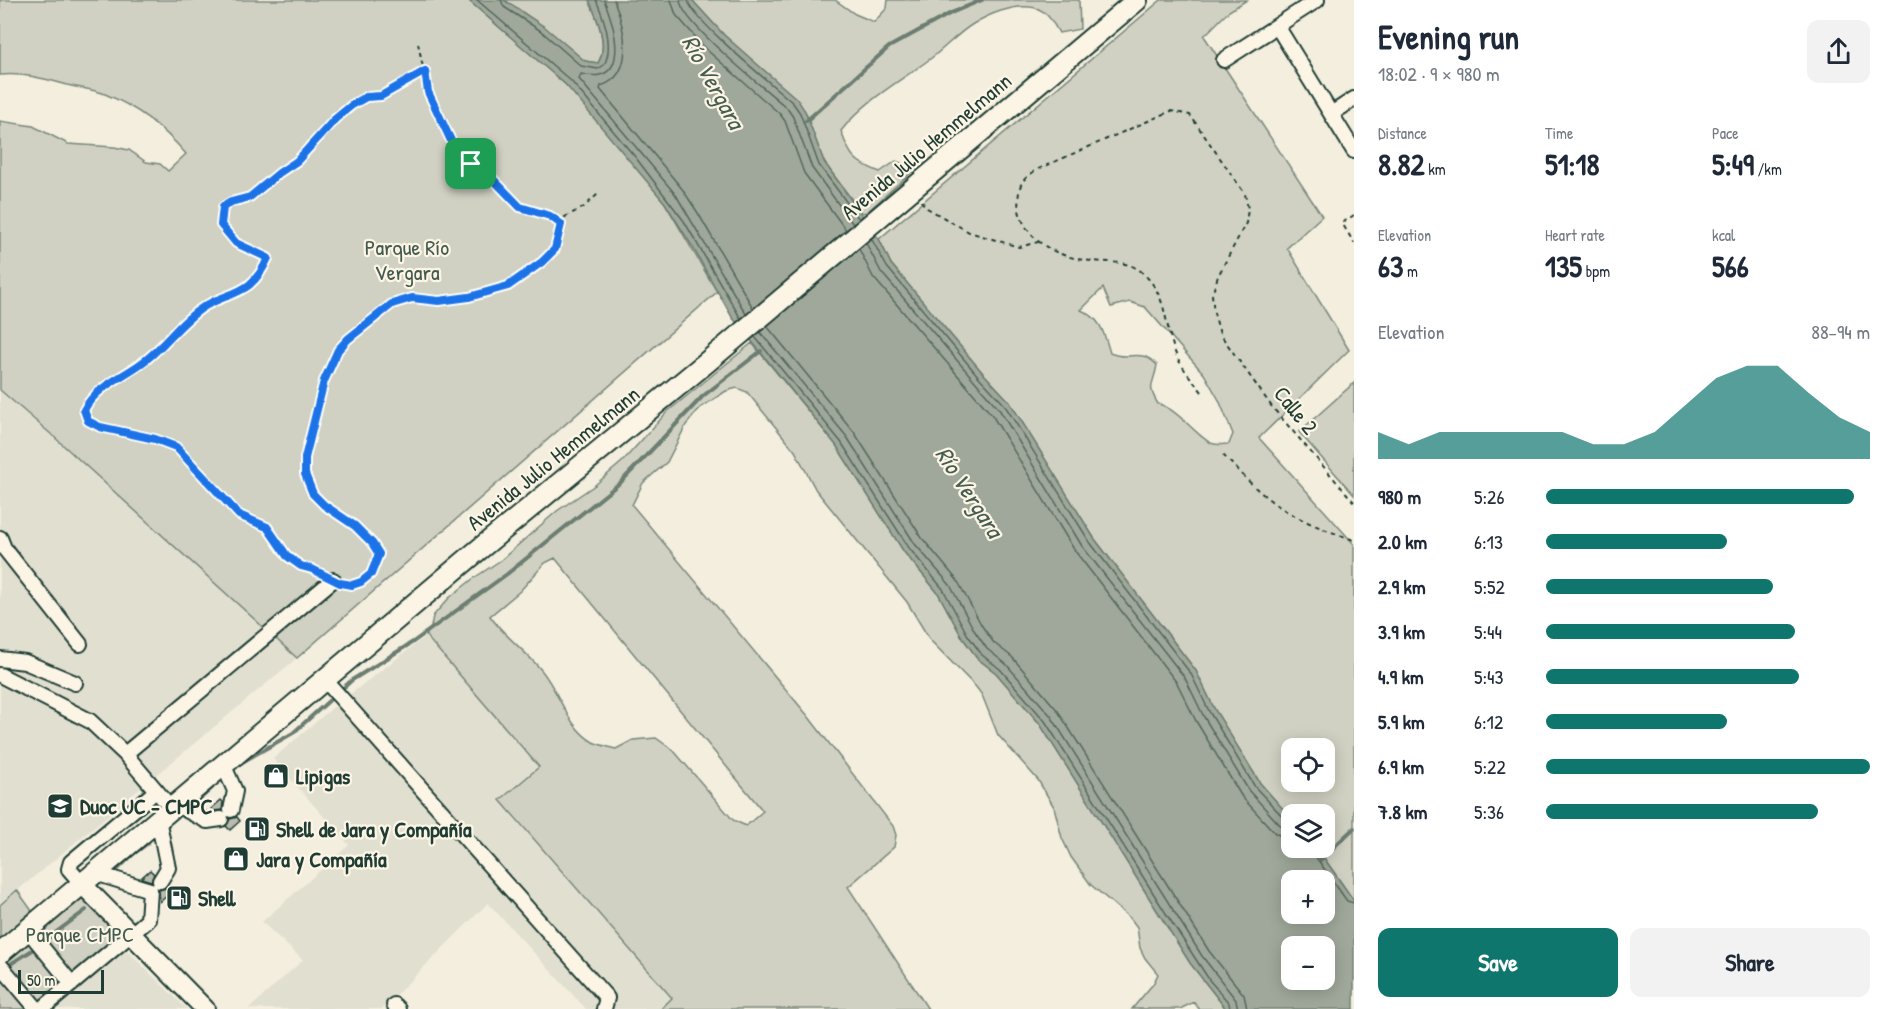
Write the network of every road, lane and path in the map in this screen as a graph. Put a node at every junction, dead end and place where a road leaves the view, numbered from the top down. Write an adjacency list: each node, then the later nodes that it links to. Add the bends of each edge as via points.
1 (1137, 0): 10 (highway, Avenida Julio Hemmelmann)
2 (1317, 0): 3 (street)
3 (1277, 26): 5 (street); 8 (street)
4 (418, 43): 6 (path)
5 (1224, 60)
6 (425, 71): 13 (path, via 428,92 454,147 520,207 550,216); 21 (path, via 381,96 366,97 352,105 297,161 250,197 223,207 221,225 236,243 268,258 261,274 240,291 198,311 150,357 92,396 84,410 88,421 100,427 176,447 239,515 267,527 287,556)
7 (1354, 99): 8 (street)
8 (1331, 114): 9 (street)
9 (1354, 151)
10 (911, 190): 14 (path, via 927,208 969,232 1019,247); 25 (highway, Avenida Julio Hemmelmann)
11 (598, 194): 13 (path)
12 (1354, 215): 15 (path, via 1342,223)
13 (561, 224): 21 (path, via 555,249 508,286 469,297 439,301 412,298 392,304 338,350 324,381 305,458 305,474 313,494 355,526 379,554 371,574 361,582 352,585)
14 (1038, 242): 16 (path, via 1053,252 1076,259 1128,263 1144,273 1162,298 1182,368); 18 (path, Calle 2, via 1017,206 1022,182 1036,170 1171,111 1190,115 1241,186 1248,209 1246,223 1212,295 1220,334 1272,406)
15 (1354, 243)
16 (1202, 392)
17 (1223, 454): 20 (path, via 1271,501 1301,519)
18 (1354, 502)
19 (0, 538): 22 (street)
20 (1354, 540)
21 (333, 580): 27 (street)
22 (80, 644)
23 (0, 659): 26 (street, via 25,662)
24 (0, 675): 27 (street, via 90,720)
25 (325, 680): 28 (highway, Avenida Julio Hemmelmann); 40 (street, via 608,998)
26 (75, 683)
27 (125, 754): 29 (street)
28 (224, 766): 30 (highway, Avenida Julio Hemmelmann); 30 (street, via 235,791 226,815 207,820)
29 (156, 791): 30 (street); 31 (street, via 71,862 69,869)
30 (169, 811): 31 (highway, Avenida Julio Hemmelmann); 32 (street, via 168,868)
31 (89, 878): 33 (highway, Avenida Julio Hemmelmann); 34 (main road); 34 (street, via 150,890 148,920)
32 (160, 881)
33 (27, 929): 35 (highway, Avenida Julio Hemmelmann); 37 (street)
34 (131, 935): 37 (street); 39 (main road)
35 (0, 953)
36 (0, 965): 38 (street)
37 (72, 984): 38 (street)
38 (39, 1009)
39 (205, 1009)
40 (604, 1009)

